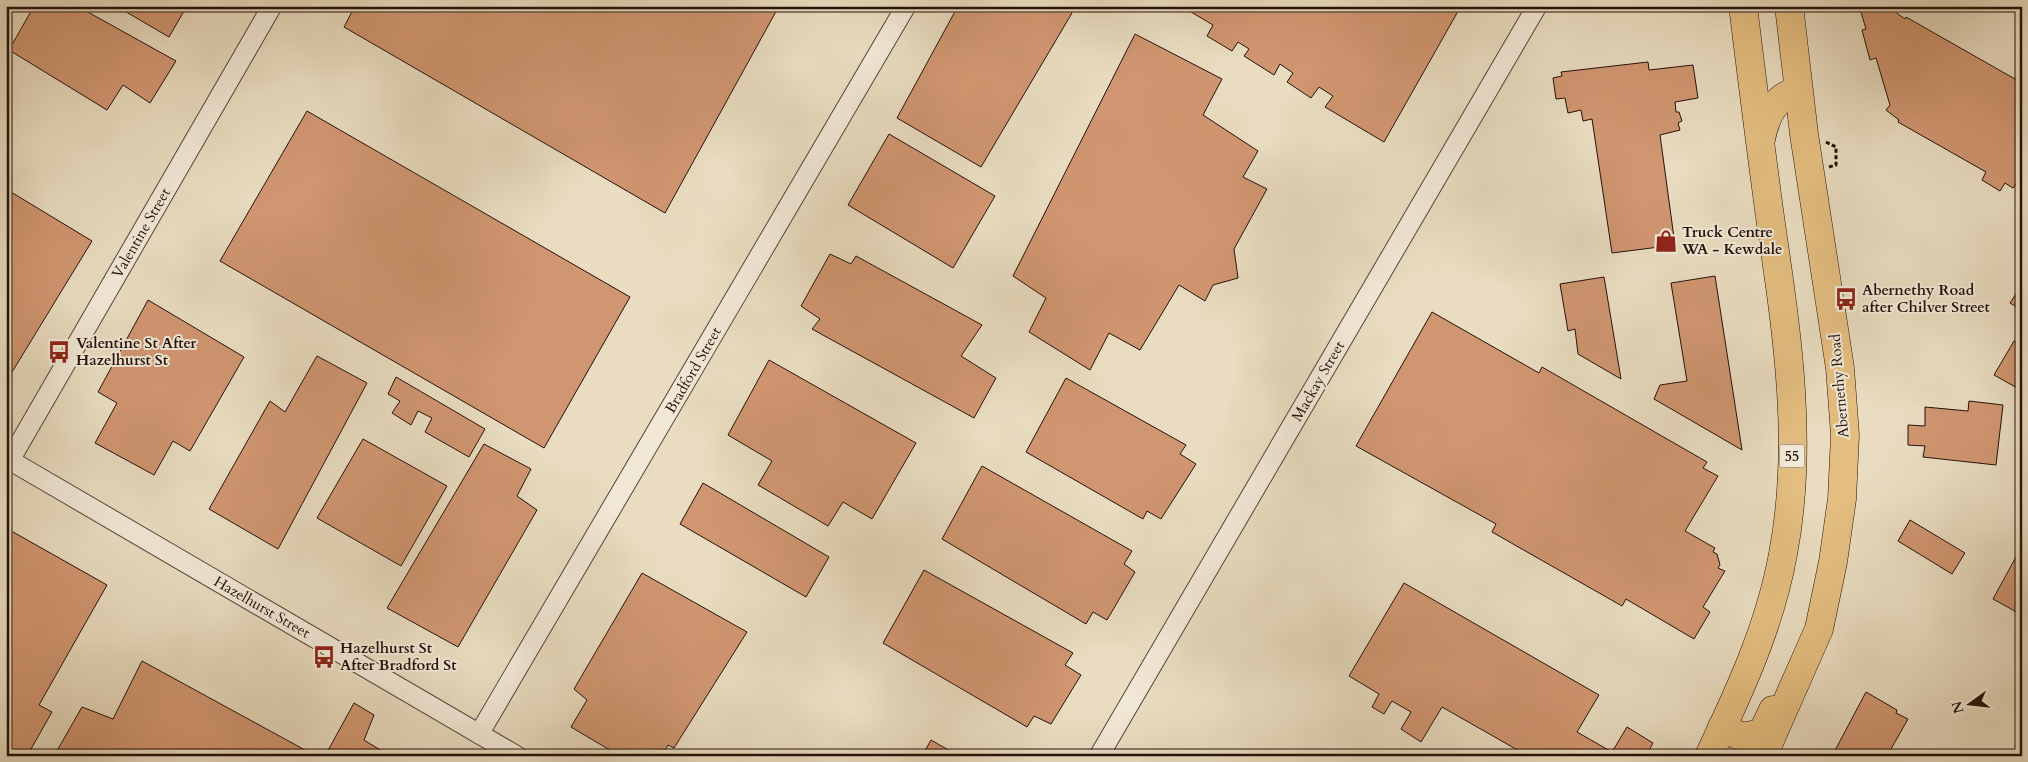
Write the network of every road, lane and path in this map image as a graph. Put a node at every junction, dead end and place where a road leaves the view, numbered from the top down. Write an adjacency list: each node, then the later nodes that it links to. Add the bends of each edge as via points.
1 (272, 6): 9 (street, Valentine Street)
2 (906, 6): 12 (street, Bradford Street)
3 (1537, 6): 14 (street, Mackay Street)
4 (1743, 6): 8 (main road, 55)
5 (1778, 6): 6 (street)
6 (1790, 18): 7 (main road, Abernethy Road)
7 (1798, 90): 8 (main road, via 1785,94 1775,105 1765,121); 10 (main road, Abernethy Road, via 1840,368 1845,435 1842,498 1819,629)
8 (1760, 143): 11 (main road, 55, via 1790,374 1791,497 1783,554 1769,613 1748,672)
9 (8, 459): 12 (street, Hazelhurst Street)
10 (1791, 691): 11 (main road, via 1774,709 1762,733 1742,737); 16 (main road, Abernethy Road)
11 (1722, 727): 15 (main road, 55)
12 (480, 734): 13 (street, Hazelhurst Street)
13 (517, 756)
14 (1099, 756)
15 (1709, 756)
16 (1763, 756)

